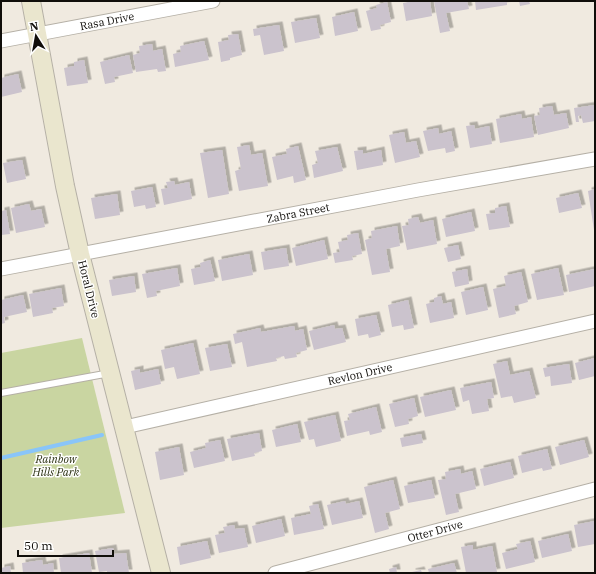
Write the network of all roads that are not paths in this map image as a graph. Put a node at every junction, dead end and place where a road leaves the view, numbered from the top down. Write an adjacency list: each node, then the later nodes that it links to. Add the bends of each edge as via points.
1 (31, 1): 3 (street, Horal Drive)
2 (213, 1): 3 (street, Rasa Drive)
3 (37, 34): 4 (street, Rasa Drive); 6 (street, Horal Drive)
4 (1, 41)
5 (595, 159): 6 (street, Zabra Street)
6 (80, 254): 7 (street, Zabra Street); 9 (street, Horal Drive)
7 (1, 269)
8 (595, 321): 11 (street, Revlon Drive)
9 (111, 373): 10 (lane); 11 (street, Horal Drive)
10 (1, 394)
11 (125, 427): 13 (street, Horal Drive)
12 (595, 489): 14 (street, Otter Drive)
13 (161, 573)
14 (275, 573)

